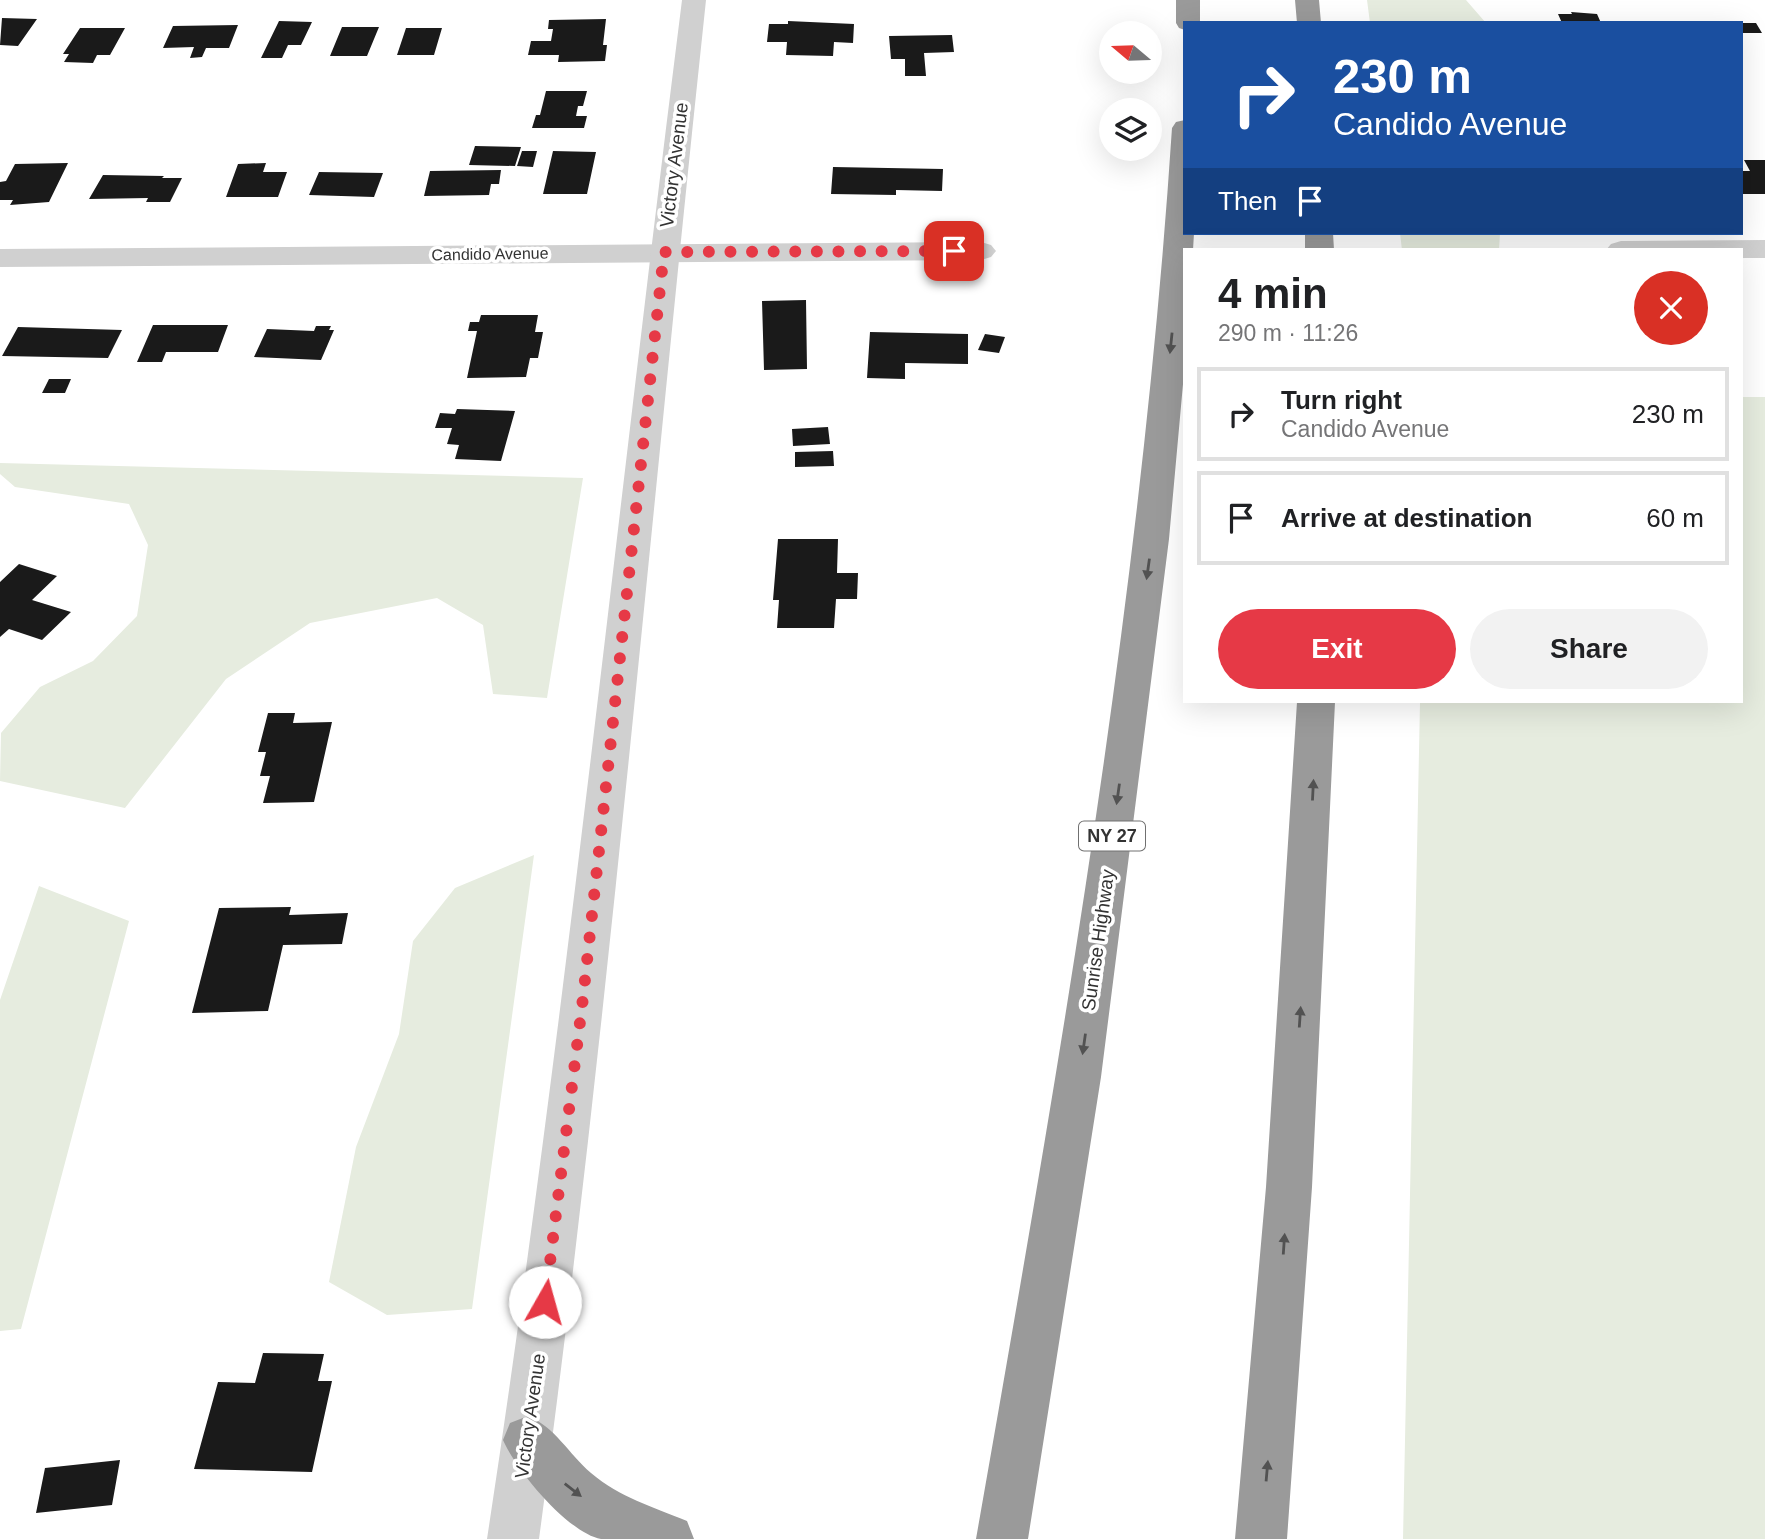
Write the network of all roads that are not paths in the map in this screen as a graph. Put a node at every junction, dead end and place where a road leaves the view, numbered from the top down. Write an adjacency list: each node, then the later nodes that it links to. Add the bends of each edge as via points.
1 (694, 0): 10 (street, Victory Avenue)
2 (1188, 0): 4 (highway)
3 (1307, 0): 5 (highway)
4 (1188, 21)
5 (1308, 21)
6 (1183, 164): 16 (highway, Sunrise Highway / NY 27, one-way to 16, via 1176,292 1152,539 1079,1077)
7 (1743, 249): 8 (street)
8 (1765, 249)
9 (981, 251): 10 (street, Candido Avenue)
10 (664, 252): 11 (street, Candido Avenue); 13 (street, Victory Avenue, via 583,998)
11 (0, 258)
12 (1316, 703): 17 (highway, one-way to 12, via 1289,1187)
13 (528, 1440): 14 (street, Victory Avenue); 15 (highway, one-way to 15, via 571,1490 632,1527)
14 (513, 1539)
15 (668, 1539)
16 (1002, 1539)
17 (1261, 1539)

